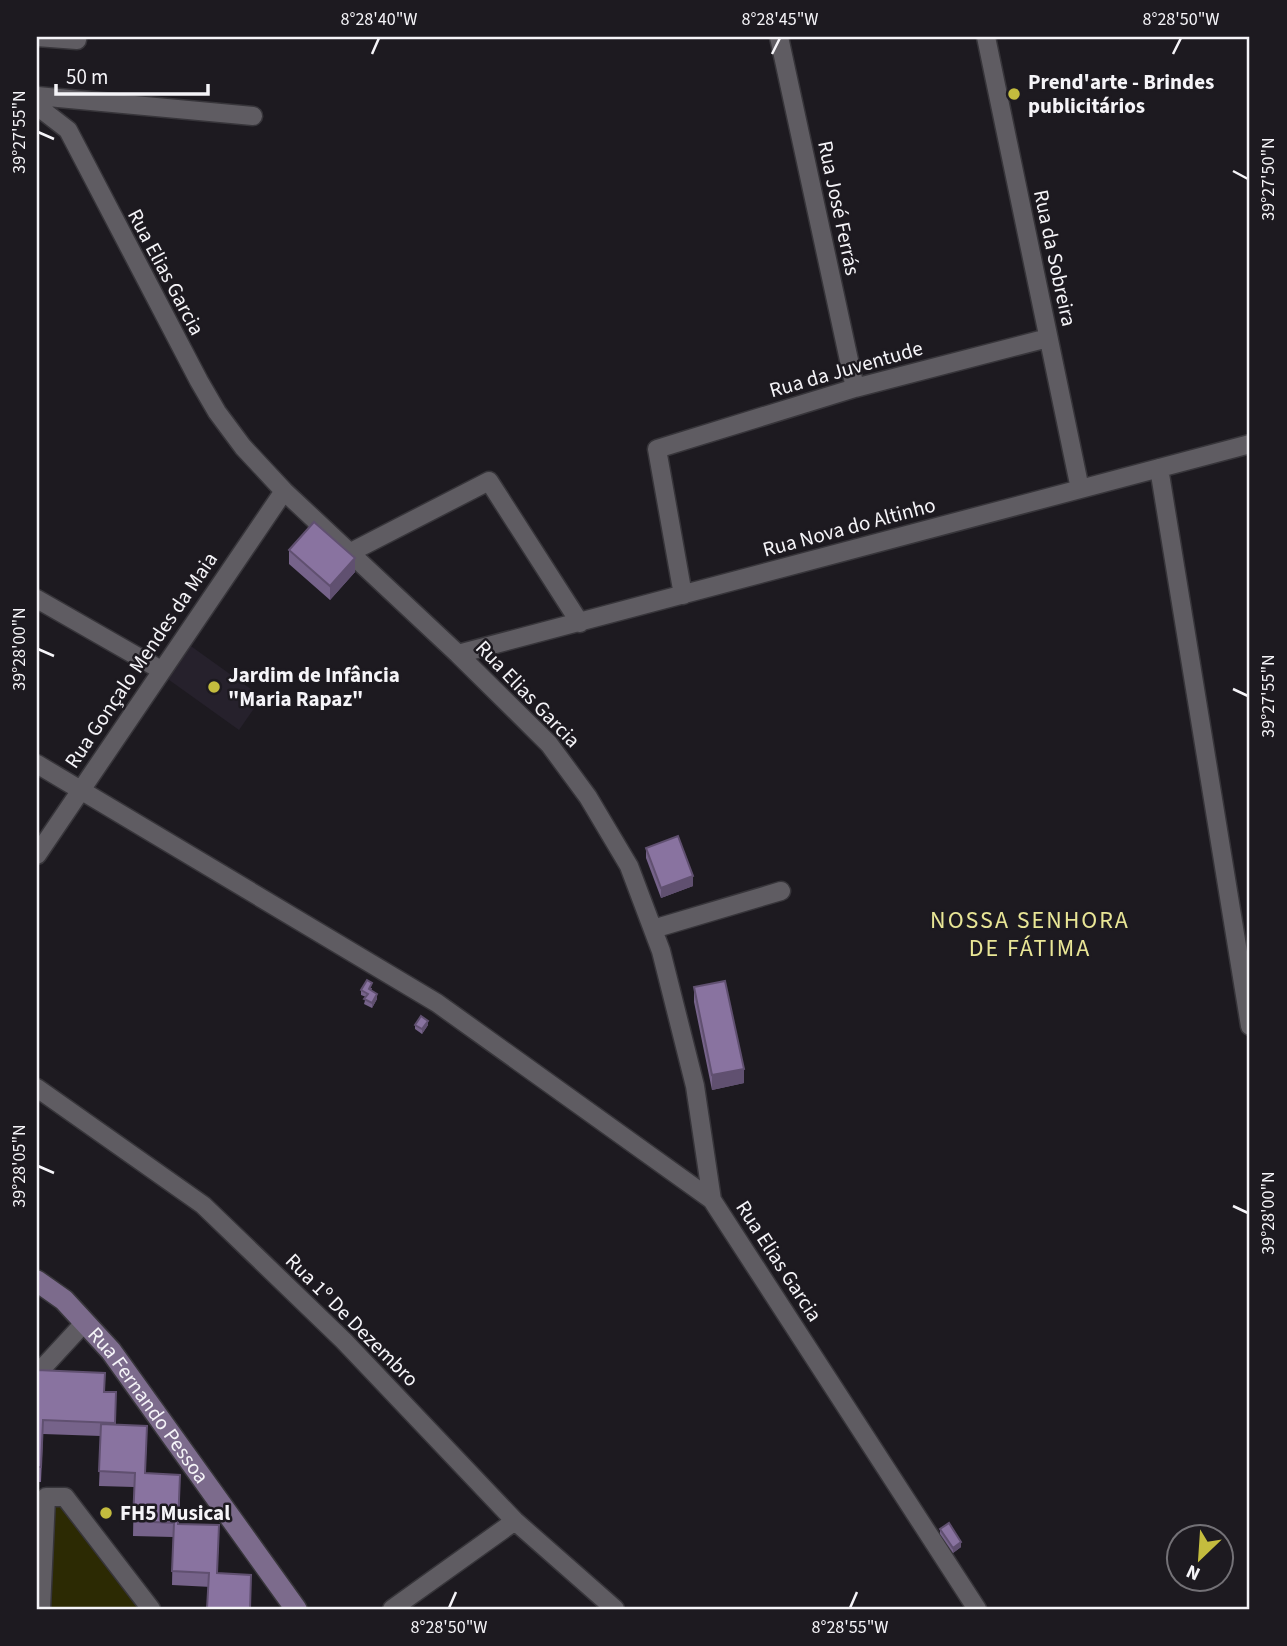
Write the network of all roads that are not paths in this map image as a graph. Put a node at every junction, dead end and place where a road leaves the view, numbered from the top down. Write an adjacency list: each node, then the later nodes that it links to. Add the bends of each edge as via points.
1 (37, 37): 4 (street)
2 (779, 37): 9 (street, Rua José Ferrás)
3 (986, 37): 8 (street, Rua da Sobreira)
4 (77, 40)
5 (37, 96): 7 (street)
6 (37, 106): 13 (street, Rua Elias Garcia, via 68,130 217,412)
7 (253, 116)
8 (1048, 338): 9 (street, Rua da Juventude); 12 (street, Rua da Sobreira)
9 (855, 388): 15 (street, Rua da Juventude, via 657,449)
10 (1250, 444): 11 (street, Rua Nova do Altinho)
11 (1159, 468): 12 (street, Rua Nova do Altinho); 25 (street)
12 (1080, 489): 15 (street, Rua Nova do Altinho)
13 (285, 491): 14 (street, Rua Elias Garcia); 19 (street, Rua Gonçalo Mendes da Maia)
14 (351, 552): 17 (street, via 489,481); 18 (street, Rua Elias Garcia)
15 (682, 595): 17 (street, Rua Nova do Altinho)
16 (37, 598): 19 (street)
17 (580, 623): 18 (street, Rua Nova do Altinho)
18 (458, 654): 24 (street, Rua Elias Garcia, via 549,744 588,797 629,866)
19 (162, 670): 21 (street, Rua Gonçalo Mendes da Maia)
20 (37, 764): 21 (street)
21 (80, 790): 22 (street, Rua Gonçalo Mendes da Maia); 27 (street, via 437,1003)
22 (37, 855)
23 (781, 891): 24 (street)
24 (653, 929): 27 (street, Rua Elias Garcia, via 695,1086)
25 (1250, 1026)
26 (37, 1088): 31 (street, Rua 1º De Dezembro, via 203,1205 344,1341)
27 (712, 1200): 37 (street, Rua Elias Garcia)
28 (37, 1281): 29 (street, Rua Fernando Pessoa)
29 (85, 1322): 30 (street); 34 (street, Rua Fernando Pessoa)
30 (37, 1374)
31 (515, 1521): 35 (street); 36 (street, Rua 1º De Dezembro)
32 (41, 1609): 33 (street, via 46,1497 65,1497)
33 (151, 1609)
34 (296, 1609)
35 (391, 1609)
36 (615, 1609)
37 (977, 1609)

